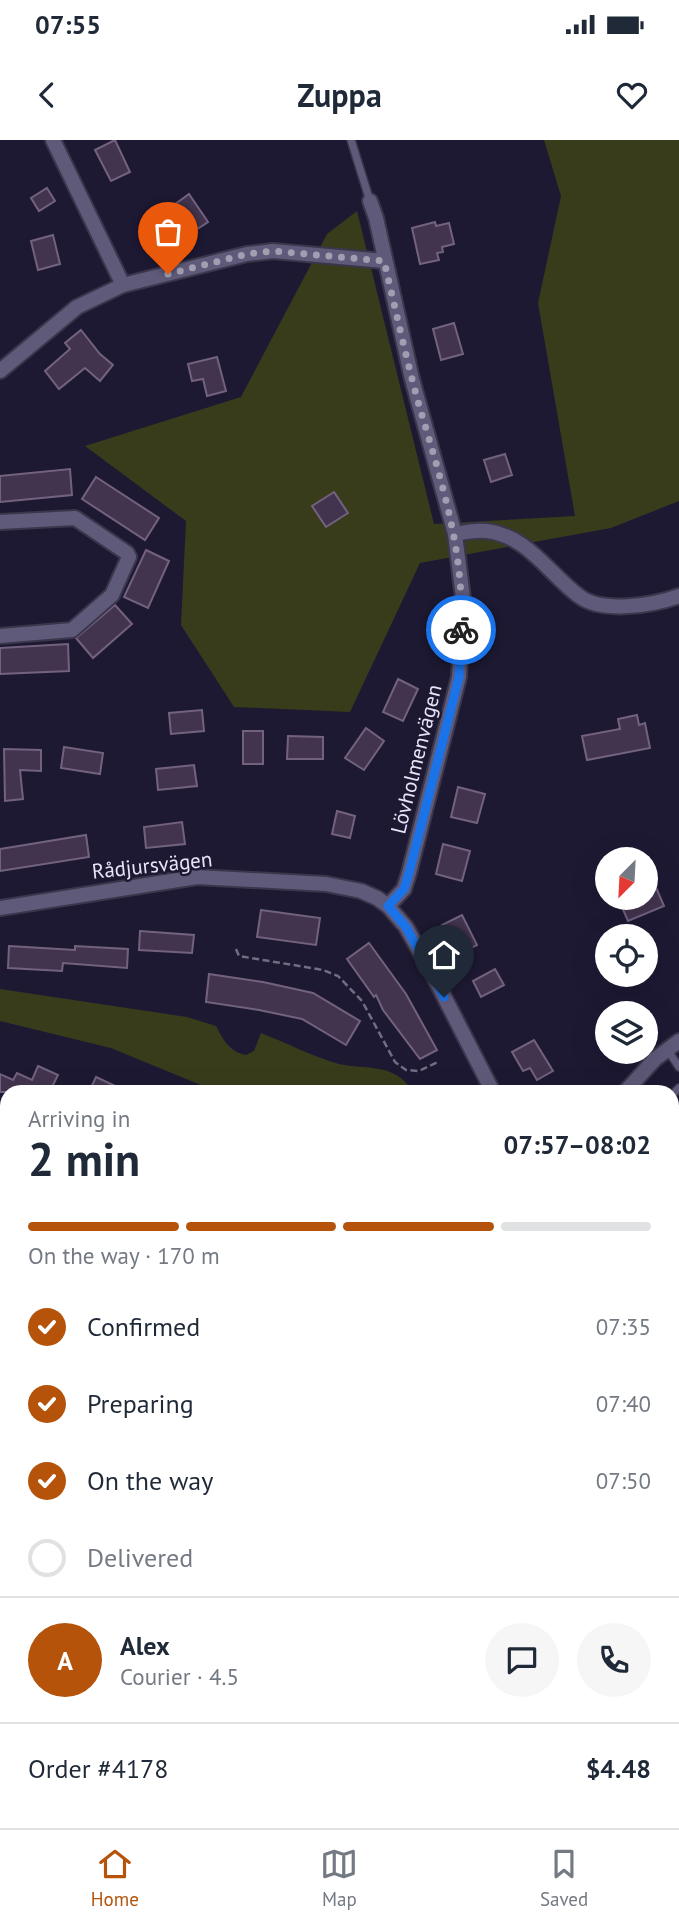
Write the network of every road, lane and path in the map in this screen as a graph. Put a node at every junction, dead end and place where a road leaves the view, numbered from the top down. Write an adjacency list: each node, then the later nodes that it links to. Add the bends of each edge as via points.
1 (53, 140): 5 (street)
2 (351, 140): 3 (lane)
3 (370, 201): 4 (street, Lövholmenvägen)
4 (384, 261): 5 (street, via 273,251); 8 (street, Lövholmenvägen)
5 (122, 285): 6 (street, via 77,307)
6 (0, 371)
7 (0, 523): 10 (street, via 75,518 129,557 112,595 72,630)
8 (455, 534): 9 (street, via 488,531 508,537 536,555 580,598 599,605 616,607); 11 (street, Lövholmenvägen, via 463,598 459,677 409,873 404,889)
9 (679, 596)
10 (0, 636)
11 (388, 906): 12 (street, Rådjursvägen, via 342,886 197,877); 17 (street, via 420,950)
12 (0, 908)
13 (236, 949): 15 (path, via 239,956 338,976 362,1002 396,1062 406,1070 419,1071)
14 (673, 1045): 16 (lane); 18 (street)
15 (438, 1062)
16 (679, 1068)
17 (489, 1085)
18 (632, 1085)

